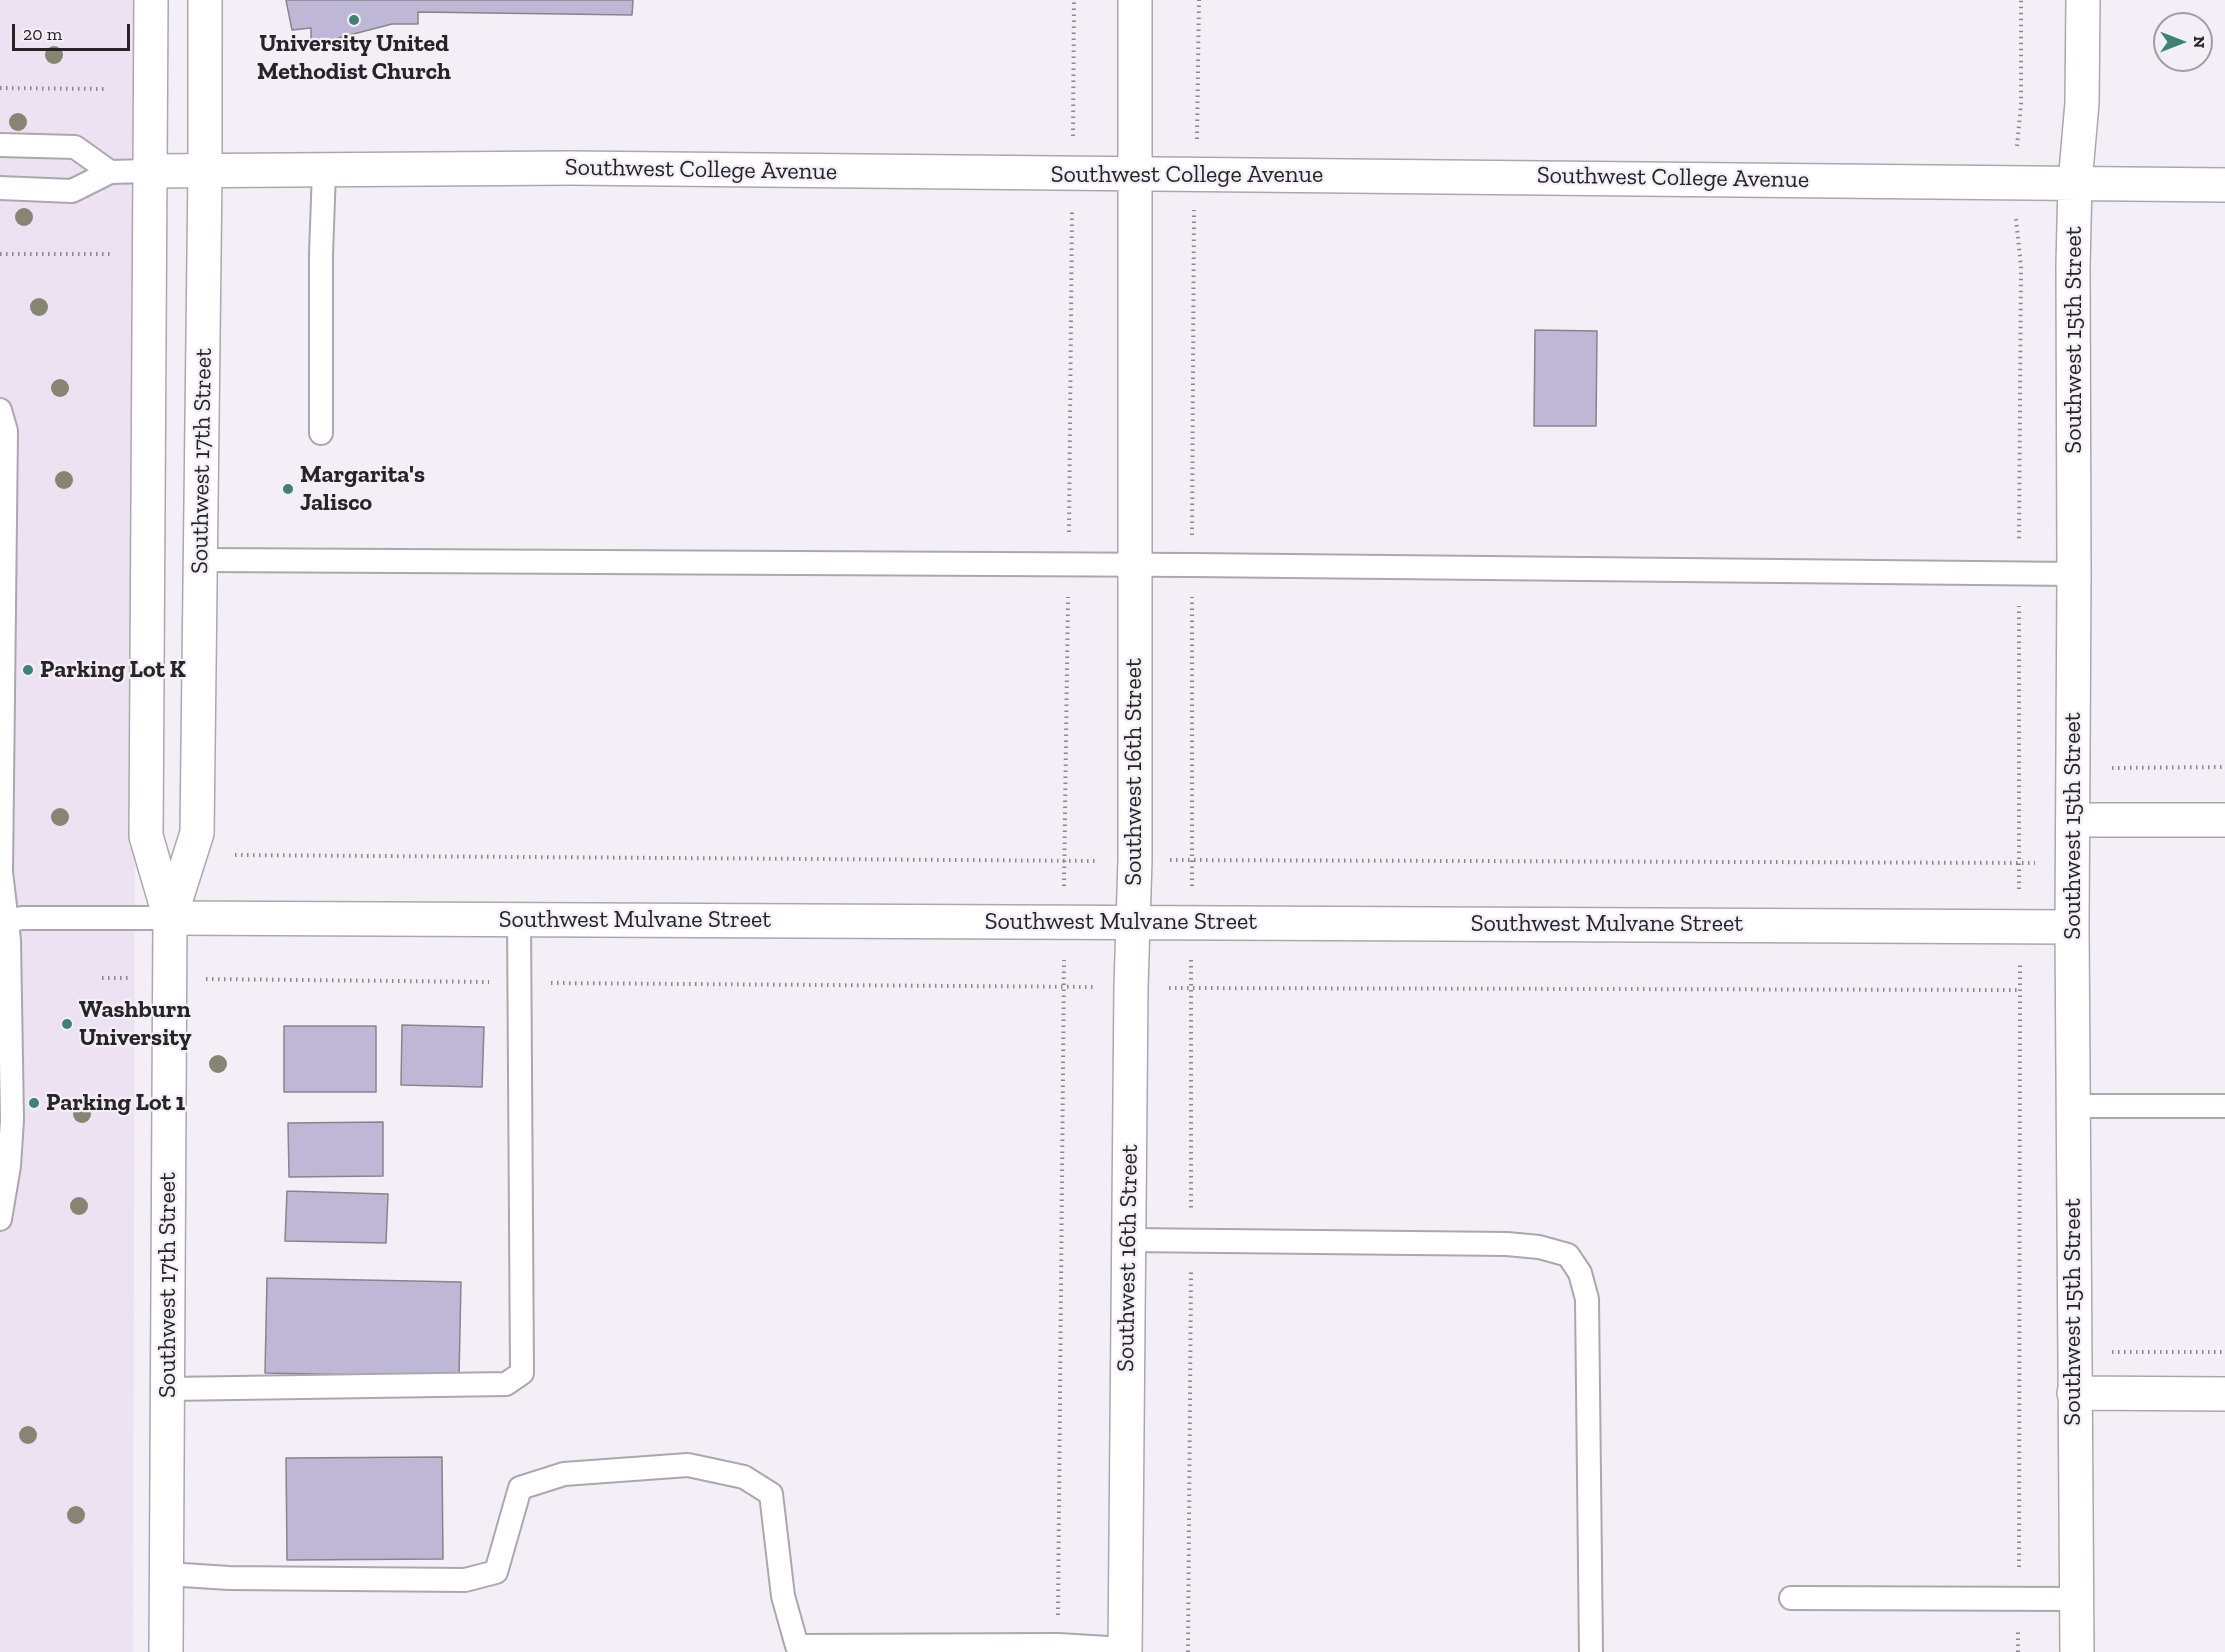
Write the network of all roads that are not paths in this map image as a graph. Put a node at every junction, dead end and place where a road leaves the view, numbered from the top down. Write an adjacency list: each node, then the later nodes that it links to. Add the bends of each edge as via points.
1 (151, 0): 6 (street, Southwest 17th Street)
2 (205, 0): 9 (street, Southwest 17th Street)
3 (1135, 0): 10 (street, Southwest 16th Street)
4 (2083, 0): 11 (street, Southwest 15th Street, via 2082,103)
5 (0, 145): 8 (lane, via 75,147)
6 (149, 171): 8 (lane); 9 (street, Southwest College Avenue); 21 (street, Southwest 17th Street, via 146,836)
7 (324, 171): 9 (street, Southwest College Avenue); 10 (street, Southwest College Avenue, via 570,168); 15 (lane)
8 (110, 172): 13 (lane, via 72,191)
9 (205, 172): 16 (street, Southwest 17th Street)
10 (1136, 175): 11 (street, Southwest College Avenue); 17 (street, Southwest 16th Street)
11 (2075, 183): 12 (street, Southwest College Avenue); 18 (street, Southwest 15th Street)
12 (2225, 185)
13 (0, 188)
14 (0, 410): 25 (lane, via 6,431 1,872)
15 (321, 433)
16 (201, 560): 17 (lane); 21 (street, Southwest 17th Street, via 197,832)
17 (1134, 565): 18 (lane); 23 (street, Southwest 16th Street)
18 (2074, 574): 19 (street, Southwest 15th Street)
19 (2073, 820): 20 (street); 24 (street, Southwest 15th Street)
20 (2225, 820)
21 (170, 918): 22 (street, Southwest Mulvane Street); 25 (lane, via 22,918); 30 (street, Southwest 17th Street)
22 (519, 919): 23 (street, Southwest Mulvane Street); 30 (lane, via 522,1373 506,1384)
23 (1132, 922): 24 (street, Southwest Mulvane Street); 29 (street, Southwest 16th Street)
24 (2072, 927): 26 (street, Southwest 15th Street)
25 (5, 934): 28 (lane, via 11,1143)
26 (2072, 1106): 27 (lane); 31 (street, Southwest 15th Street)
27 (2225, 1106)
28 (0, 1219)
29 (1128, 1240): 36 (street, Southwest 16th Street); 38 (lane, via 1507,1245 1539,1247 1568,1255 1580,1273 1587,1299)
30 (168, 1389): 33 (street, Southwest 17th Street)
31 (2074, 1393): 32 (street); 35 (street, Southwest 15th Street)
32 (2225, 1394)
33 (166, 1574): 36 (lane, via 465,1580 496,1572 520,1488 564,1474 687,1465 744,1477 771,1494 783,1596 797,1646 1058,1645); 37 (street, Southwest 17th Street)
34 (1791, 1598): 35 (lane)
35 (2076, 1599): 39 (street, Southwest 15th Street)
36 (1125, 1651)
37 (166, 1652)
38 (1591, 1652)
39 (2077, 1652)

